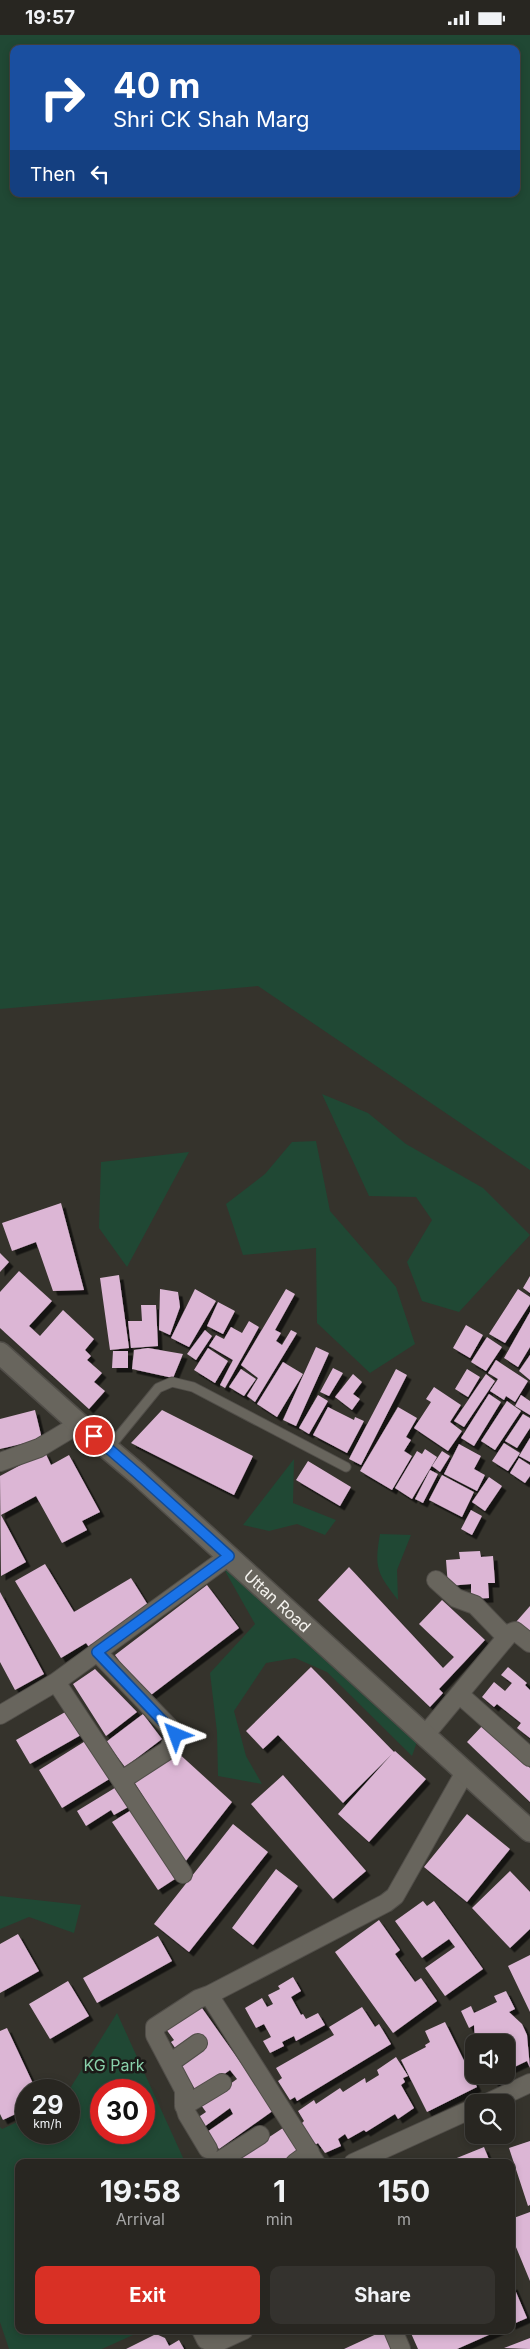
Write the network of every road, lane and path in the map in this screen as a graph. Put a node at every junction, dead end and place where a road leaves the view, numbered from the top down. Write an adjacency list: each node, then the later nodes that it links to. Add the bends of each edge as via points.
1 (0, 1353): 2 (street, Uttan Road)
2 (79, 1424): 3 (street, Uttan Road); 4 (street, via 39,1448)
3 (108, 1449): 5 (lane, via 158,1388 172,1382 193,1387); 6 (street, Uttan Road)
4 (0, 1462)
5 (346, 1467)
6 (229, 1556): 10 (street); 14 (street, Uttan Road)
7 (436, 1580): 8 (street, via 456,1598 475,1605)
8 (506, 1637): 9 (street, via 515,1631); 12 (street)
9 (530, 1643)
10 (97, 1652): 11 (street); 17 (street, via 176,1735 168,1750)
11 (56, 1682): 13 (street); 17 (street)
12 (459, 1693): 14 (street); 15 (street)
13 (0, 1715)
14 (425, 1735): 16 (street, Uttan Road)
15 (530, 1757)
16 (466, 1773): 18 (street, Uttan Road); 20 (street, via 395,1896)
17 (122, 1780): 19 (street)
18 (530, 1831)
19 (183, 1874)
20 (209, 1995): 22 (street, via 154,2027); 30 (street)
21 (198, 2043): 22 (street)
22 (170, 2063): 26 (street, via 184,2090)
23 (222, 2083): 26 (street)
24 (530, 2083): 25 (street)
25 (506, 2094)
26 (184, 2106): 29 (street)
27 (465, 2112): 31 (street)
28 (260, 2135): 29 (street)
29 (212, 2156)
30 (313, 2157)
31 (363, 2159)
32 (203, 2334): 33 (street, via 206,2340 216,2343)
33 (235, 2334)
34 (395, 2334): 35 (street)
35 (401, 2349)

